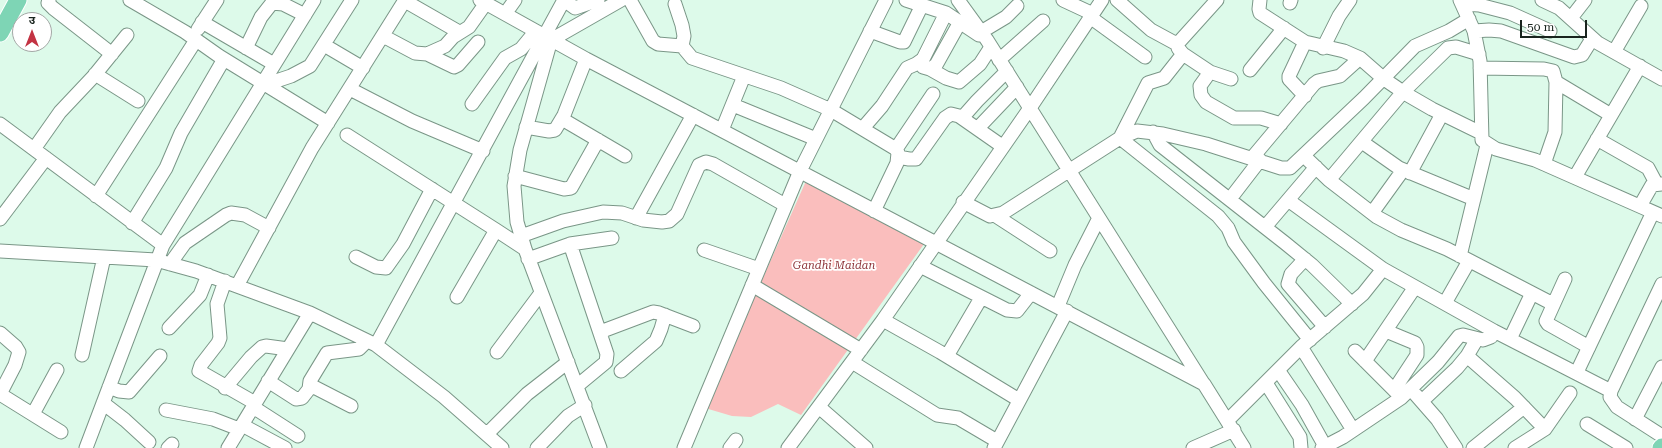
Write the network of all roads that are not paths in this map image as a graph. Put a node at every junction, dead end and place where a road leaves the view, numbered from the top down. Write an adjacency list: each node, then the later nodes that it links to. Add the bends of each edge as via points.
1 (18, 0): 44 (main road)
2 (49, 0): 60 (street, via 48,3 53,8)
3 (130, 0): 48 (street)
4 (216, 0): 37 (street)
5 (314, 0): 33 (street)
6 (352, 0): 54 (street)
7 (405, 0): 43 (street); 46 (street)
8 (515, 0): 31 (street)
9 (564, 0): 10 (street, via 576,8); 47 (street)
10 (598, 0)
11 (621, 0): 47 (street)
12 (630, 0): 55 (street, via 653,41 663,45)
13 (886, 0): 40 (street)
14 (906, 0): 27 (street)
15 (958, 0): 50 (street)
16 (1063, 0): 34 (street)
17 (1102, 0): 34 (street)
18 (1117, 0): 53 (street, via 1151,30)
19 (1217, 0): 53 (street, via 1180,41)
20 (1260, 0): 39 (street, via 1260,13)
21 (1350, 0): 58 (street)
22 (1544, 0): 32 (street)
23 (1585, 0): 32 (street)
24 (483, 2): 31 (street); 43 (street, via 469,27)
25 (1461, 2): 35 (street); 42 (street, via 1510,13)
26 (674, 4): 55 (street, via 682,25)
27 (922, 5): 30 (street); 40 (street, via 904,42)
28 (1017, 6): 50 (street)
29 (1641, 6): 59 (street)
30 (946, 13): 38 (street); 70 (street, via 927,53)
31 (505, 14): 47 (street)
32 (1566, 14): 42 (street); 49 (street)
33 (305, 15): 57 (street, via 283,4 272,3 261,16); 69 (street)
34 (1092, 16): 64 (street); 93 (street)
35 (1469, 19): 41 (street); 80 (street, via 1415,46)
36 (1043, 21): 68 (street)
37 (202, 22): 48 (street); 57 (street)
38 (960, 22): 50 (street); 74 (street, via 938,62)
39 (1284, 28): 52 (street); 75 (street)
40 (870, 31): 94 (street)
41 (1474, 31): 56 (street, via 1501,31); 63 (street)
42 (1550, 31): 56 (street)
43 (459, 32): 61 (street, via 445,46)
44 (0, 33)
45 (127, 35): 60 (street)
46 (383, 36): 61 (street, via 415,53); 72 (street)
47 (544, 36): 66 (street); 91 (street, via 505,58); 103 (street); 118 (street)
48 (194, 39): 67 (street); 134 (street)
49 (1592, 39): 56 (street, via 1578,57); 59 (street)
50 (986, 40): 68 (street); 74 (street, via 980,64 959,82)
51 (478, 42): 61 (street, via 454,67)
52 (1305, 42): 58 (street); 89 (street, via 1288,76)
53 (1175, 43): 62 (street)
54 (324, 45): 72 (street); 83 (street, via 306,69 273,82)
55 (682, 46): 79 (street, via 692,58)
56 (1542, 47)
57 (246, 48): 69 (street)
58 (1323, 48): 65 (street, via 1344,51)
59 (1614, 52): 71 (street)
60 (112, 54): 78 (street)
61 (426, 54)
62 (1183, 54): 77 (street); 110 (street, via 1164,78 1148,83)
63 (1479, 54): 73 (street); 87 (street, via 1456,47 1448,48)
64 (1145, 57)
65 (1360, 58): 80 (street); 89 (street, via 1340,76 1318,81)
66 (586, 59): 96 (street); 99 (street)
67 (224, 60): 83 (street); 149 (street, via 180,133 166,168)
68 (999, 60): 76 (street)
69 (274, 64): 83 (street)
70 (916, 64): 74 (street); 104 (street, via 907,68 886,101)
71 (1640, 66): 82 (street); 97 (street)
72 (363, 68): 86 (street)
73 (1480, 68): 84 (street, via 1553,70); 108 (street)
74 (930, 69)
75 (1250, 70)
76 (1007, 71): 85 (street); 98 (street)
77 (1210, 72): 81 (street); 102 (street, via 1200,86 1201,95 1206,102 1234,118 1261,118)
78 (95, 74): 90 (street); 117 (street, via 60,112)
79 (744, 76): 92 (street); 94 (street, via 781,88)
80 (1384, 78): 87 (street); 121 (street)
81 (1231, 79)
82 (1662, 79)
83 (263, 82): 100 (street); 157 (street)
84 (1556, 82): 97 (street); 124 (street, via 1555,132)
85 (1017, 87): 93 (street); 105 (street)
86 (350, 89): 100 (street); 118 (street, via 412,121)
87 (1403, 92): 95 (street); 114 (street)
88 (933, 94): 119 (street)
89 (1305, 96): 102 (street)
90 (138, 101)
91 (472, 104)
92 (733, 105): 106 (street); 112 (street)
93 (1030, 108): 116 (street); 126 (street)
94 (831, 110): 104 (street); 112 (street)
95 (1442, 114): 108 (street); 128 (street)
96 (693, 115): 106 (street); 146 (street)
97 (1611, 115): 113 (street)
98 (962, 118): 105 (street); 119 (street, via 954,114 948,115 916,158 909,159)
99 (562, 119): 103 (street, via 553,132); 111 (street)
100 (328, 123): 151 (street)
101 (0, 124): 117 (street)
102 (1281, 124): 123 (street)
103 (526, 127): 129 (street)
104 (863, 128): 119 (street)
105 (978, 128): 116 (street)
106 (722, 130): 127 (street)
107 (1153, 132): 110 (street, via 1137,131); 123 (street); 135 (street, via 1160,145)
108 (1481, 133): 115 (street, via 1482,140)
109 (347, 135): 133 (street)
110 (1120, 138): 126 (street); 200 (street, via 1218,216)
111 (598, 140): 120 (street); 129 (street, via 571,188 564,189)
112 (816, 140): 127 (street)
113 (1597, 140): 130 (street); 132 (street, via 1648,168)
114 (1362, 142): 128 (street); 131 (street)
115 (1487, 145): 124 (street); 136 (street)
116 (1002, 146): 138 (street)
117 (34, 149): 122 (street)
118 (483, 151): 139 (street)
119 (897, 153): 142 (street)
120 (625, 156)
121 (1304, 156): 123 (street, via 1286,169); 125 (street)
122 (46, 158): 134 (street); 148 (street)
123 (1256, 159): 135 (street)
124 (1544, 164): 130 (street)
125 (1316, 167): 131 (street); 137 (street)
126 (1069, 170): 145 (street); 147 (street)
127 (800, 171): 140 (street); 142 (street)
128 (1407, 172): 136 (street); 143 (street)
129 (515, 176): 153 (street, via 514,200)
130 (1575, 177): 141 (street)
131 (1329, 180): 143 (street)
132 (1659, 183): 141 (street, via 1652,185)
133 (432, 189): 139 (street); 163 (street, via 403,244 386,268 376,267)
134 (96, 196): 149 (street)
135 (1230, 199): 150 (street)
136 (1474, 199): 165 (street)
137 (1288, 200): 150 (street); 170 (street)
138 (963, 202): 145 (street, via 983,213); 156 (street)
139 (455, 203): 152 (street); 199 (street)
140 (786, 206): 146 (street, via 706,162 699,165 674,218 662,222); 169 (street)
141 (1640, 206): 144 (street)
142 (874, 211): 156 (street)
143 (1372, 214): 165 (street)
144 (1658, 214): 201 (street)
145 (996, 216): 160 (street)
146 (636, 218): 153 (street, via 603,212 562,221)
147 (1099, 218): 186 (street, via 1075,265); 220 (street)
148 (0, 219)
149 (132, 223): 157 (street)
150 (1266, 227): 164 (street)
151 (269, 228): 167 (street, via 245,215 231,213 185,243); 176 (street)
152 (496, 230): 161 (street); 181 (street)
153 (521, 236): 161 (street)
154 (612, 238): 155 (street)
155 (570, 244): 161 (street); 195 (street)
156 (935, 244): 168 (street); 179 (street)
157 (163, 245): 166 (street)
158 (704, 250): 169 (street)
159 (0, 251): 162 (street)
160 (1050, 251)
161 (526, 254): 178 (street)
162 (104, 257): 166 (street); 206 (street)
163 (356, 257)
164 (1305, 259): 184 (street); 191 (street, via 1290,274 1288,284)
165 (1464, 259): 180 (street); 183 (street)
166 (156, 260): 167 (street); 221 (street)
167 (170, 264): 171 (street)
168 (920, 266): 182 (street); 189 (street)
169 (759, 268): 175 (street)
170 (1383, 269): 177 (street); 184 (street, via 1368,289)
171 (208, 275): 173 (street); 192 (street, via 200,295)
172 (1565, 279): 185 (street)
173 (224, 281): 176 (street); 223 (street, via 217,304 220,338 199,371)
174 (1662, 284): 226 (street)
175 (752, 285): 203 (street); 254 (street)
176 (238, 286): 187 (street)
177 (1415, 287): 183 (street); 194 (street)
178 (541, 293): 205 (street); 211 (street)
179 (1031, 293): 182 (street, via 1020,309 1012,312); 186 (street)
180 (1532, 293): 185 (street); 197 (street)
181 (457, 297)
182 (981, 298): 208 (street)
183 (1445, 303): 193 (street)
184 (1352, 304): 191 (street)
185 (1553, 304): 201 (street, via 1547,318 1548,324)
186 (1062, 308): 220 (street); 230 (street)
187 (310, 313): 199 (street); 202 (street)
188 (665, 315): 190 (street); 195 (street, via 659,312 648,313); 216 (street, via 656,341)
189 (883, 320): 203 (street); 208 (street)
190 (693, 326)
191 (1325, 327): 200 (street)
192 (169, 328)
193 (1494, 330): 197 (street); 198 (street, via 1488,339)
194 (1386, 331): 210 (street); 229 (street, via 1415,343 1417,347 1417,355)
195 (600, 332): 222 (street, via 608,358)
196 (0, 333): 228 (street, via 19,352)
197 (1510, 338): 217 (street)
198 (1477, 339): 209 (street); 225 (street, via 1459,336)
199 (372, 343): 224 (street, via 359,349 327,352 310,381); 247 (street, via 444,397)
200 (1305, 343): 215 (street); 245 (street)
201 (1590, 347): 217 (street)
202 (288, 349): 218 (street); 223 (street, via 262,347 251,356)
203 (861, 350): 212 (street)
204 (1356, 351): 210 (street)
205 (497, 352)
206 (82, 355)
207 (160, 356): 221 (street, via 129,392)
208 (947, 356): 230 (street)
209 (1467, 356): 231 (street); 237 (street)
210 (1365, 361): 229 (street)
211 (568, 362): 222 (street); 247 (street, via 527,394)
212 (852, 362): 236 (street); 251 (street, via 937,415 958,418)
213 (1662, 367): 240 (street)
214 (57, 370): 239 (street)
215 (1278, 370): 219 (street); 257 (street, via 1302,405)
216 (621, 371)
217 (1577, 372): 226 (street)
218 (268, 381): 224 (street, via 296,399 302,398); 233 (street)
219 (1266, 383): 242 (street); 264 (street, via 1300,437)
220 (1204, 384): 242 (street)
221 (109, 386): 232 (street)
222 (577, 386): 234 (street)
223 (225, 388): 233 (street)
224 (309, 389): 235 (street, via 314,386)
225 (1411, 389): 229 (street); 231 (street)
226 (1611, 391): 240 (street, via 1612,402)
227 (1570, 393): 244 (street)
228 (0, 394): 239 (street)
229 (1398, 394): 245 (street)
230 (1020, 400): 251 (street)
231 (1422, 401): 265 (street)
232 (103, 404): 250 (street, via 126,420); 252 (street)
233 (254, 405): 243 (street); 248 (street)
234 (585, 405): 260 (street, via 568,416); 261 (street)
235 (351, 406)
236 (819, 407): 255 (street); 262 (street)
237 (1524, 407): 244 (street); 266 (street)
238 (166, 410): 243 (street)
239 (33, 414): 246 (street)
240 (1635, 419): 249 (street)
241 (1587, 424): 268 (street)
242 (1231, 425): 256 (street); 263 (street)
243 (241, 427): 253 (street); 258 (street)
244 (1545, 429): 267 (street)
245 (1353, 430): 257 (street)
246 (61, 432)
247 (487, 434): 259 (street)
248 (298, 436)
249 (1662, 436)
250 (149, 442)
251 (996, 445)
252 (89, 446)
253 (231, 447)
254 (686, 447)
255 (864, 447)
256 (1240, 447)
257 (1324, 447)
258 (285, 448)
259 (502, 448)
260 (537, 448)
261 (600, 448)
262 (788, 448)
263 (1193, 448)
264 (1301, 448)
265 (1456, 448)
266 (1473, 448)
267 (1515, 448)
268 (1626, 448)

